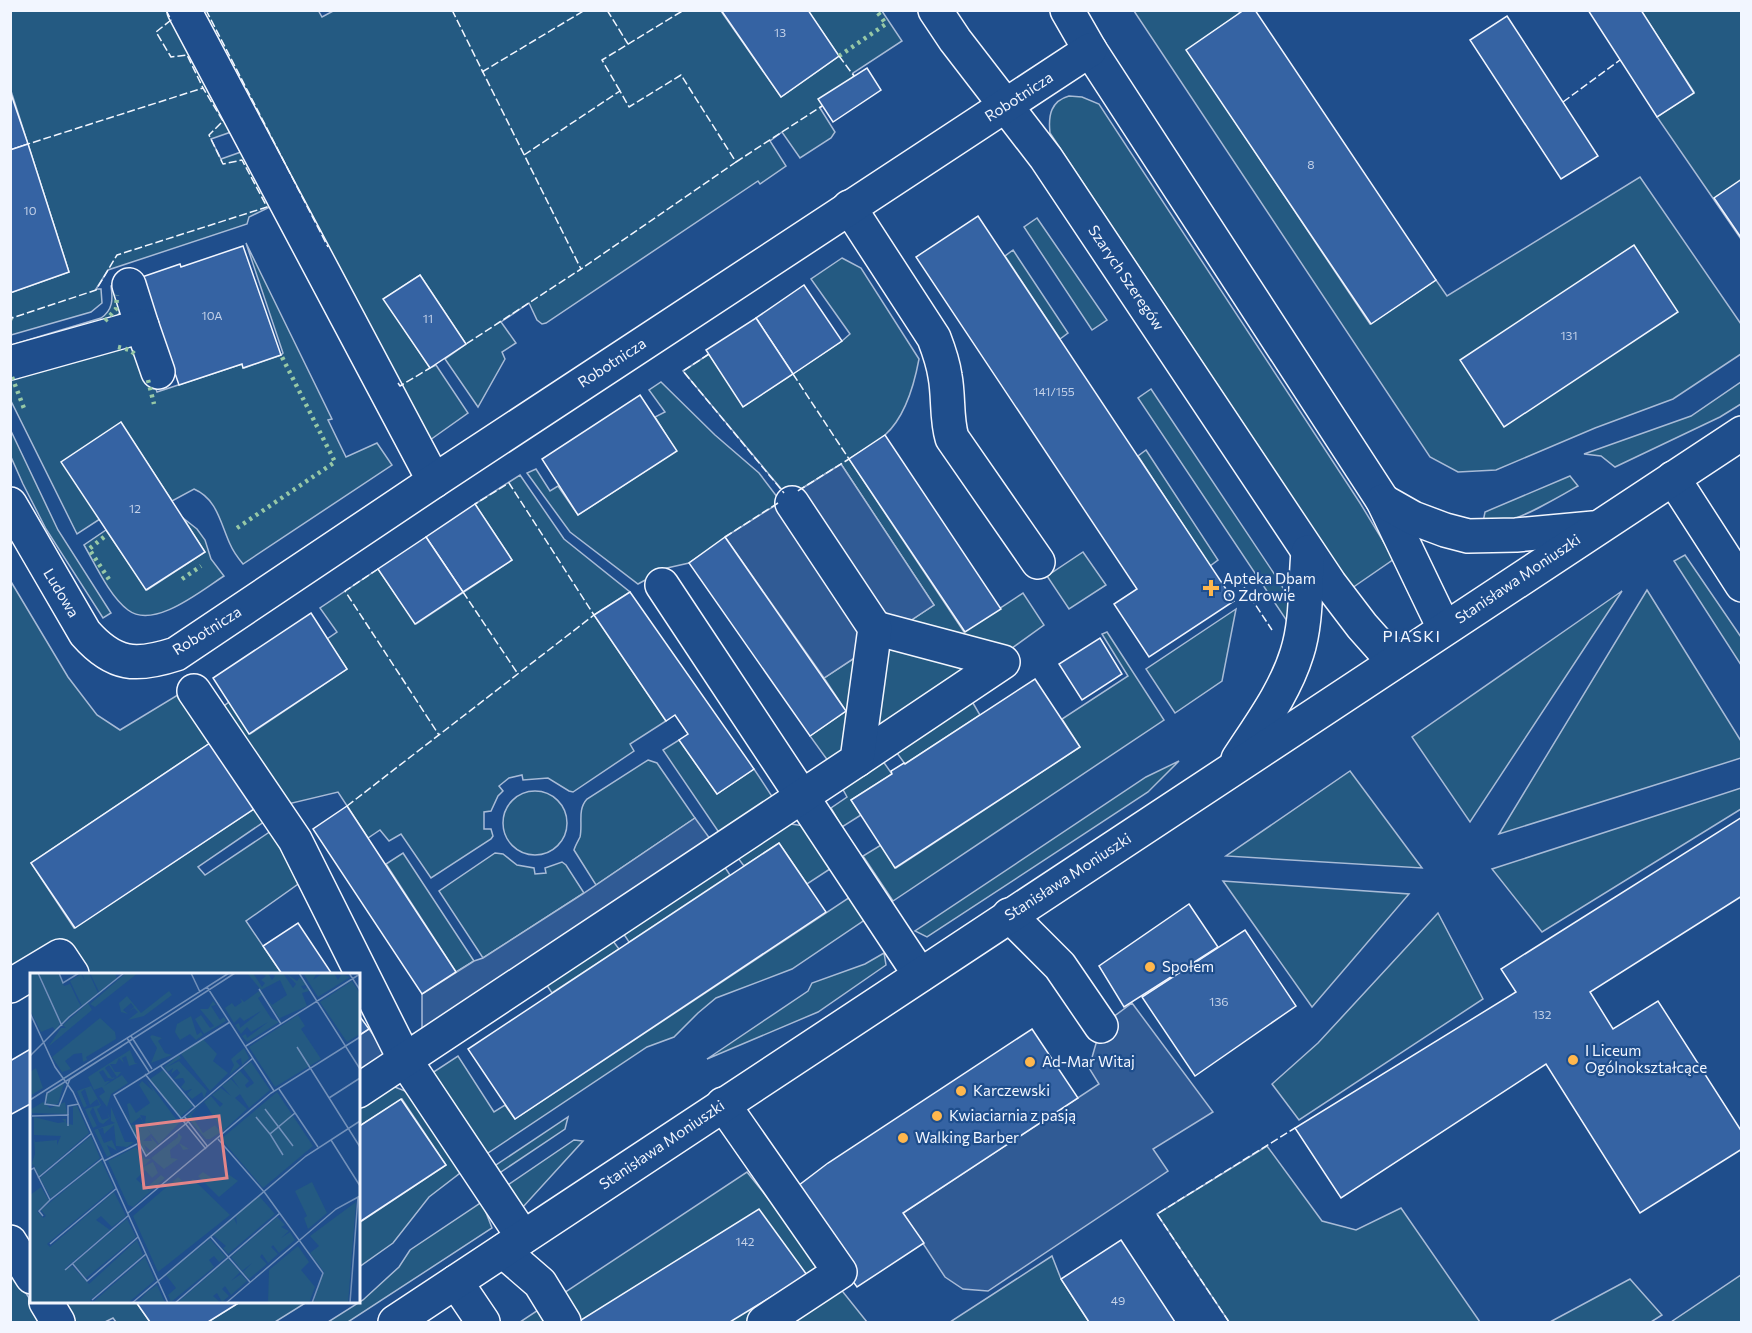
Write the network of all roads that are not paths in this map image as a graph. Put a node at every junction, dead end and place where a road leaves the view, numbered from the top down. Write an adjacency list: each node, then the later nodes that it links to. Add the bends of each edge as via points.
1 (184, 10): 13 (street)
2 (935, 10): 5 (street, Szarych Szeregów)
3 (1067, 10): 4 (street)
4 (1089, 50): 5 (street, Robotnicza); 14 (street)
5 (1006, 105): 6 (street, Robotnicza); 18 (street, Szarych Szeregów, via 1046,158)
6 (849, 207): 13 (street, Robotnicza); 19 (street, via 933,338 946,378 952,438)
7 (129, 285): 8 (street)
8 (142, 327): 9 (street); 10 (street)
9 (10, 363)
10 (158, 372)
11 (1742, 433): 12 (street, Stanisława Moniuszki)
12 (1673, 478): 17 (street, Stanisława Moniuszki); 21 (street)
13 (434, 481): 24 (street, Robotnicza, via 176,654 153,661)
14 (1383, 501): 17 (street, via 1413,518 1468,536); 23 (street)
15 (792, 503): 22 (street)
16 (10, 504): 24 (street, Ludowa, via 85,633 114,658)
17 (1596, 528): 23 (street, Stanisława Moniuszki)
18 (1308, 552): 25 (street, Szarych Szeregów, via 1362,626); 28 (street, via 1297,653 1271,708)
19 (1038, 562)
20 (663, 585): 29 (street)
21 (1742, 585)
22 (875, 628): 27 (street); 27 (street, via 1014,655)
23 (1444, 628): 25 (street, Stanisława Moniuszki)
24 (130, 661)
25 (1394, 662): 28 (street, Stanisława Moniuszki)
26 (194, 691): 37 (street, via 295,840)
27 (857, 760): 29 (street)
28 (1231, 769): 30 (street, Stanisława Moniuszki)
29 (801, 798): 34 (street); 37 (street)
30 (1009, 915): 34 (street, Stanisława Moniuszki); 36 (street, via 1060,966)
31 (32, 973): 32 (street, via 60,956)
32 (71, 973)
33 (30, 974): 35 (street)
34 (920, 975): 39 (street, Stanisława Moniuszki)
35 (10, 986)
36 (1101, 1026)
37 (405, 1060): 38 (street); 41 (street)
38 (360, 1090)
39 (723, 1104): 41 (street, Stanisława Moniuszki); 49 (street, via 840,1272)
40 (10, 1242): 42 (street)
41 (513, 1244): 43 (street, Stanisława Moniuszki); 48 (street)
42 (30, 1274)
43 (456, 1282): 46 (street, Stanisława Moniuszki); 47 (street)
44 (47, 1303): 45 (street)
45 (58, 1323)
46 (394, 1323)
47 (483, 1323)
48 (564, 1323)
49 (764, 1323)

